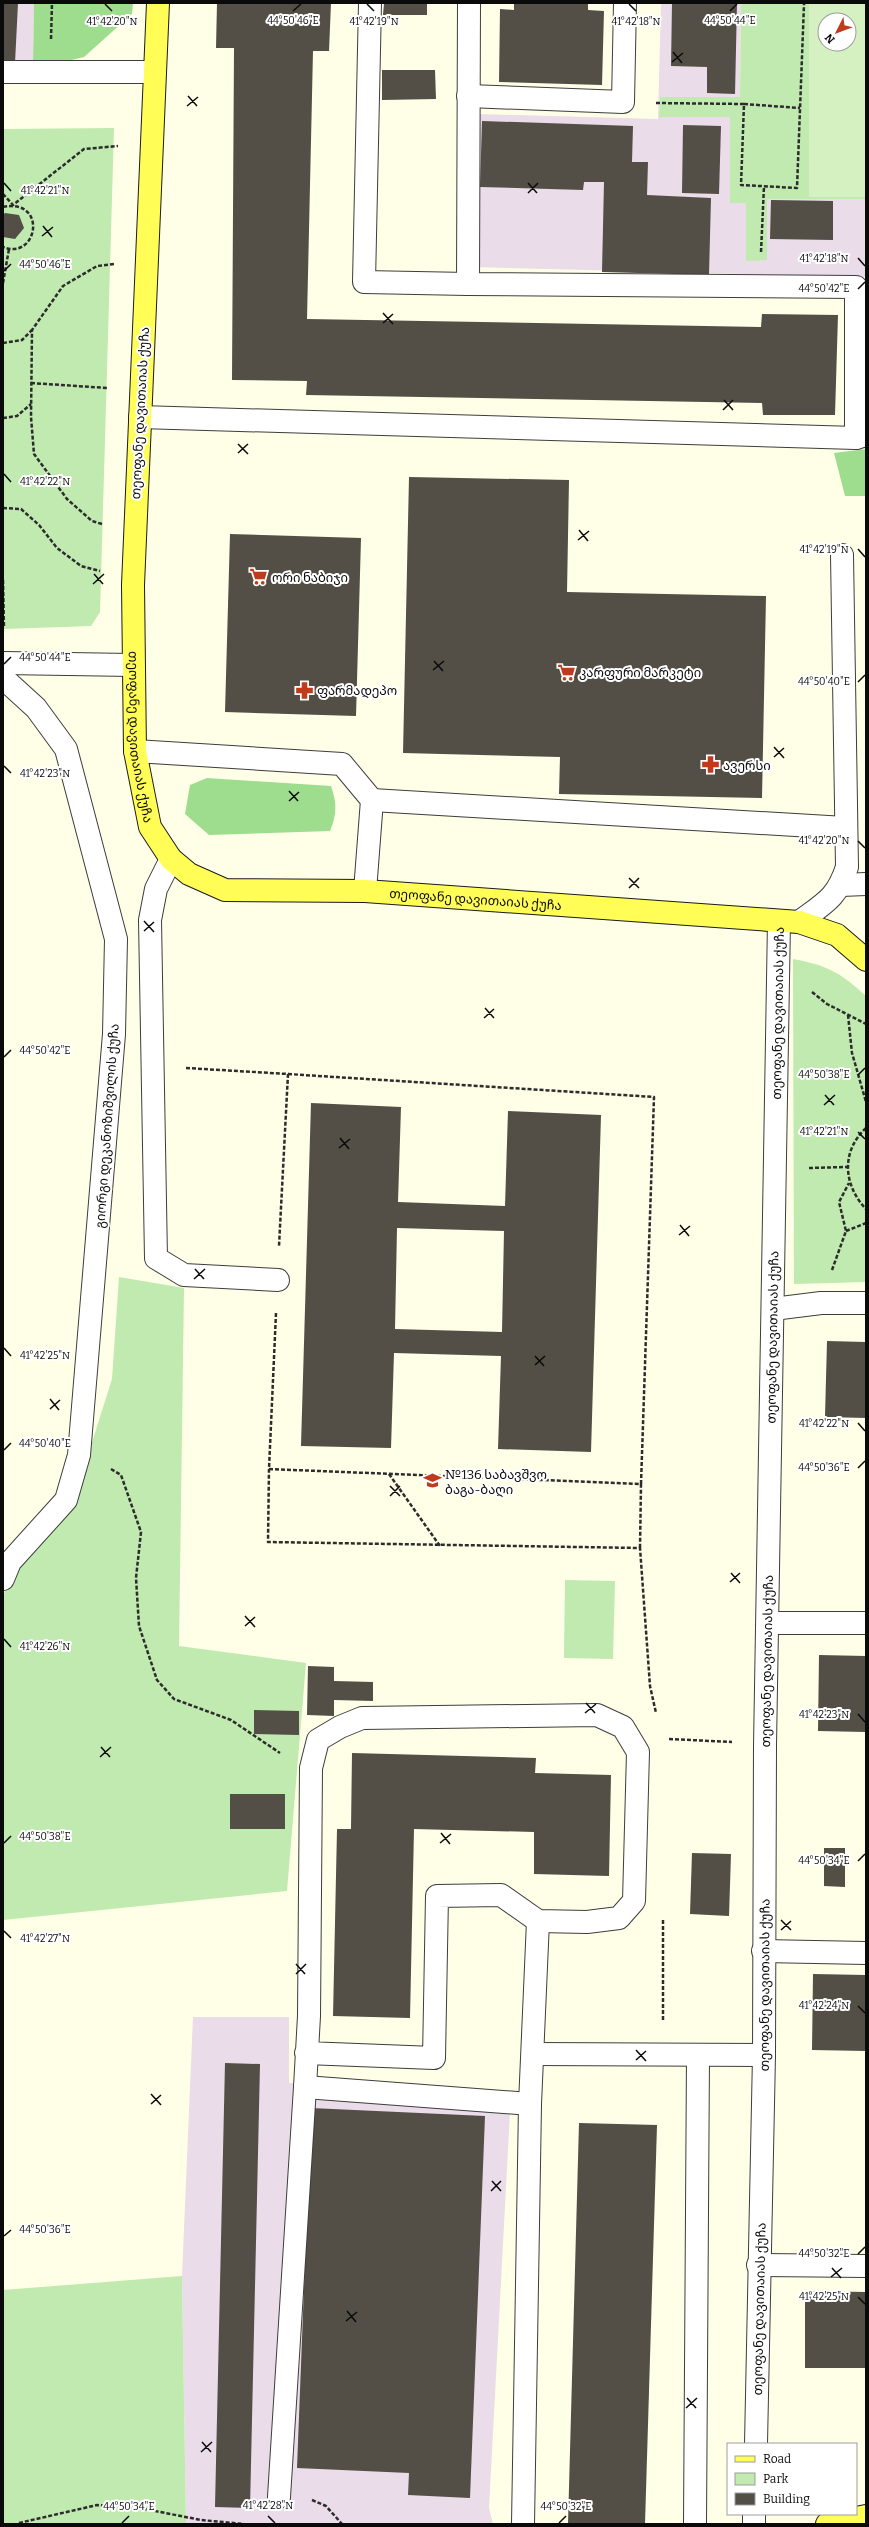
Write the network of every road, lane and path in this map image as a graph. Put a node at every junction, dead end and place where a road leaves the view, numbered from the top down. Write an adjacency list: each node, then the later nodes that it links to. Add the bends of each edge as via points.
1 (158, 3): 7 (main road, თეოფანე დავითაიას ქუჩა)
2 (370, 3): 21 (street, via 364,282)
3 (469, 3): 8 (street)
4 (625, 3): 9 (street)
5 (804, 4): 11 (path)
6 (3, 72): 7 (street)
7 (155, 72): 28 (main road, თეოფანე დავითაიას ქუჩა)
8 (468, 96): 9 (street); 21 (street)
9 (623, 102): 10 (path)
10 (744, 104): 11 (path); 13 (path, via 741,185)
11 (800, 108): 13 (path, via 797,188)
12 (126, 146): 15 (path, via 84,149)
13 (764, 186): 22 (path)
14 (3, 194): 15 (path)
15 (13, 205): 16 (path); 18 (path, via 24,209 32,218 34,229 30,240 21,248)
16 (3, 207)
17 (3, 247): 18 (path)
18 (9, 249): 20 (path)
19 (116, 264): 23 (path, via 97,266 63,286)
20 (3, 283)
21 (468, 284): 22 (street)
22 (759, 286): 30 (street, via 856,287)
23 (32, 330): 24 (path, via 22,340); 25 (path)
24 (3, 343)
25 (31, 383): 26 (path); 27 (path)
26 (110, 388)
27 (31, 404): 29 (path, via 17,416); 32 (path, via 34,454 67,499 92,521)
28 (140, 417): 30 (street); 38 (main road, თეოფანე დავითაიას ქუჩა)
29 (3, 418)
30 (861, 436)
31 (3, 508): 34 (path, via 21,509 39,525 58,548 81,566)
32 (105, 525)
33 (842, 554): 42 (street)
34 (103, 572)
35 (3, 580): 36 (path)
36 (4, 633)
37 (3, 663): 38 (street)
38 (132, 665): 40 (main road, თეოფანე დავითაიას ქუჩა)
39 (3, 678): 64 (street, გიორგი დეკანოზიშვილის ქუჩა, via 36,708 66,749 116,939 114,1034)
40 (135, 750): 41 (street, via 342,764); 43 (main road, თეოფანე დავითაიას ქუჩა, via 150,827)
41 (372, 800): 42 (street); 46 (street)
42 (845, 828): 45 (street, via 847,867)
43 (171, 859): 46 (main road, თეოფანე დავითაიას ქუჩა, via 189,874 225,890); 52 (street, via 156,889 150,920)
44 (866, 884): 45 (street)
45 (841, 885): 47 (street, via 833,897)
46 (365, 891): 47 (main road, თეოფანე დავითაიას ქუჩა)
47 (789, 922): 48 (main road, via 837,935); 49 (street, თეოფანე დავითაიას ქუჩა)
48 (866, 960)
49 (777, 964): 50 (path, via 827,1004); 63 (street, თეოფანე დავითაიას ქუჩა)
50 (848, 1014): 51 (path); 54 (path, via 852,1053)
51 (866, 1024)
52 (151, 1068): 53 (path); 60 (street, via 156,1164 156,1258 184,1275)
53 (288, 1074): 60 (path); 67 (path, via 654,1096)
54 (866, 1102)
55 (866, 1128): 56 (path, via 859,1134 850,1150 847,1167)
56 (849, 1183): 57 (path, via 857,1200); 59 (path, via 840,1202)
57 (866, 1209)
58 (866, 1223): 59 (path)
59 (846, 1231): 61 (path)
60 (278, 1280): 65 (path)
61 (821, 1303): 62 (street); 63 (street)
62 (866, 1303)
63 (773, 1309): 71 (street, თეოფანე დავითაიას ქუჩა)
64 (79, 1456): 70 (street, გიორგი დეკანოზიშვილის ქუჩა, via 66,1500); 76 (path, via 121,1475 142,1532 136,1578 139,1626 156,1680 174,1699 231,1720 270,1748)
65 (269, 1469): 66 (path); 68 (path, via 268,1542)
66 (388, 1474): 67 (path); 68 (path)
67 (641, 1484): 69 (path)
68 (440, 1546): 69 (path)
69 (640, 1548): 73 (path)
70 (5, 1568)
71 (769, 1623): 72 (street); 78 (street, თეოფანე დავითაიას ქუჩა)
72 (866, 1623)
73 (650, 1686)
74 (662, 1739): 75 (path)
75 (696, 1739)
76 (311, 1768): 77 (street, via 318,1740 362,1718 597,1715 623,1727 638,1752 634,1901 619,1918 587,1922); 80 (street, via 309,2016)
77 (538, 1921): 80 (street, via 501,1895 437,1896 434,2058); 81 (street)
78 (763, 1951): 79 (street); 83 (street, თეოფანე დავითაიას ქუჩა)
79 (866, 1953)
80 (306, 2053): 84 (street)
81 (532, 2054): 82 (street); 85 (street)
82 (698, 2055): 83 (street); 94 (street)
83 (764, 2055): 86 (street, თეოფანე დავითაიას ქუჩა)
84 (305, 2087): 85 (street); 89 (street)
85 (530, 2104): 93 (street)
86 (758, 2265): 87 (street); 88 (street, თეოფანე დავითაიას ქუჩა)
87 (866, 2266)
88 (756, 2443)
89 (279, 2497)
90 (866, 2516): 95 (main road)
91 (19, 2523): 92 (path, via 97,2505 145,2509 201,2520)
92 (244, 2524)
93 (522, 2524)
94 (695, 2524)
95 (827, 2524)

